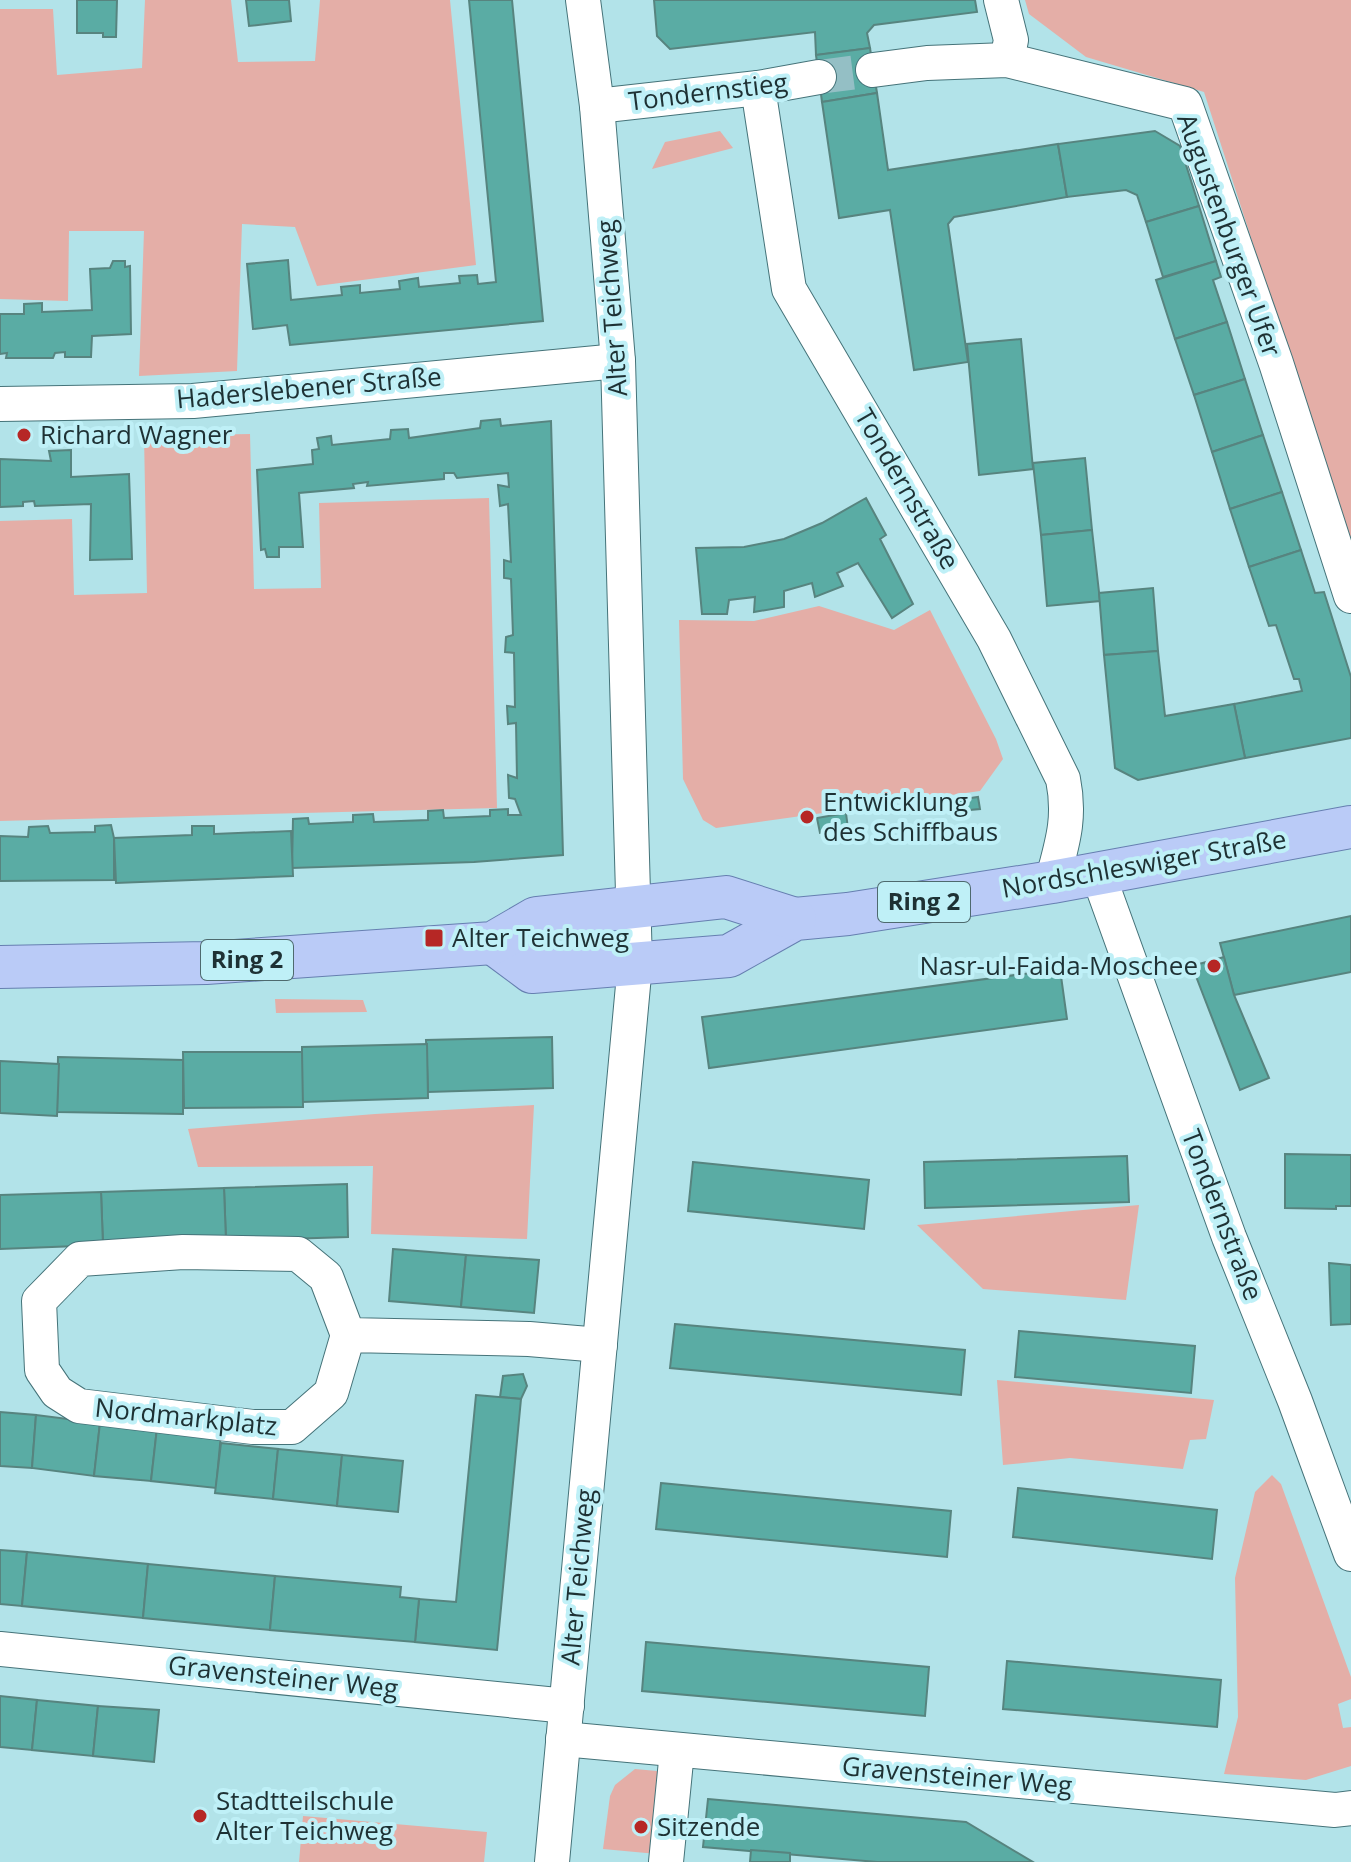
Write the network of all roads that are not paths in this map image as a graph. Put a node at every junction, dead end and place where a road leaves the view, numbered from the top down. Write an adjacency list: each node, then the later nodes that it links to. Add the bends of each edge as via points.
1 (583, 0): 7 (street, Alter Teichweg)
2 (1001, 0): 3 (street, via 1011,40)
3 (1007, 60): 4 (street); 10 (street, Augustenburger Ufer, via 1185,104)
4 (873, 70)
5 (819, 77): 6 (street, Tondernstieg)
6 (758, 88): 7 (street, Tondernstieg); 13 (street, Tondernstraße, via 789,289 994,639 1063,779 1067,827)
7 (597, 106): 8 (street, Alter Teichweg)
8 (618, 361): 9 (street, Haderslebener Straße, via 193,401); 14 (street, Alter Teichweg)
9 (0, 404)
10 (1351, 596)
11 (1351, 827): 12 (main road, Nordschleswiger Straße / Ring 2)
12 (1098, 874): 13 (main road, Nordschleswiger Straße / Ring 2); 21 (street, Tondernstraße)
13 (1052, 882): 15 (main road, Nordschleswiger Straße / Ring 2)
14 (634, 907): 15 (main road, Nordschleswiger Straße / Ring 2, via 726,897); 16 (main road, Nordschleswiger Straße / Ring 2, via 536,918); 17 (street, Alter Teichweg)
15 (795, 919): 17 (main road, Nordschleswiger Straße / Ring 2, via 729,956)
16 (493, 943): 17 (main road, Nordschleswiger Straße / Ring 2, via 532,972); 18 (main road, Nordschleswiger Straße / Ring 2, via 206,963)
17 (635, 964): 20 (street, Alter Teichweg)
18 (0, 967)
19 (348, 1335): 19 (street, Nordmarkplatz, via 331,1393 292,1427 253,1427 79,1406 57,1392 42,1370 39,1301 80,1259 183,1252 298,1254 326,1277); 20 (street)
20 (600, 1345): 23 (street, Alter Teichweg)
21 (1351, 1554)
22 (0, 1649): 23 (street, Gravensteiner Weg)
23 (565, 1722): 24 (street, Gravensteiner Weg); 26 (street, Alter Teichweg)
24 (677, 1751): 25 (street, Gravensteiner Weg, via 1211,1801); 27 (street)
25 (1351, 1808)
26 (552, 1862)
27 (666, 1862)

